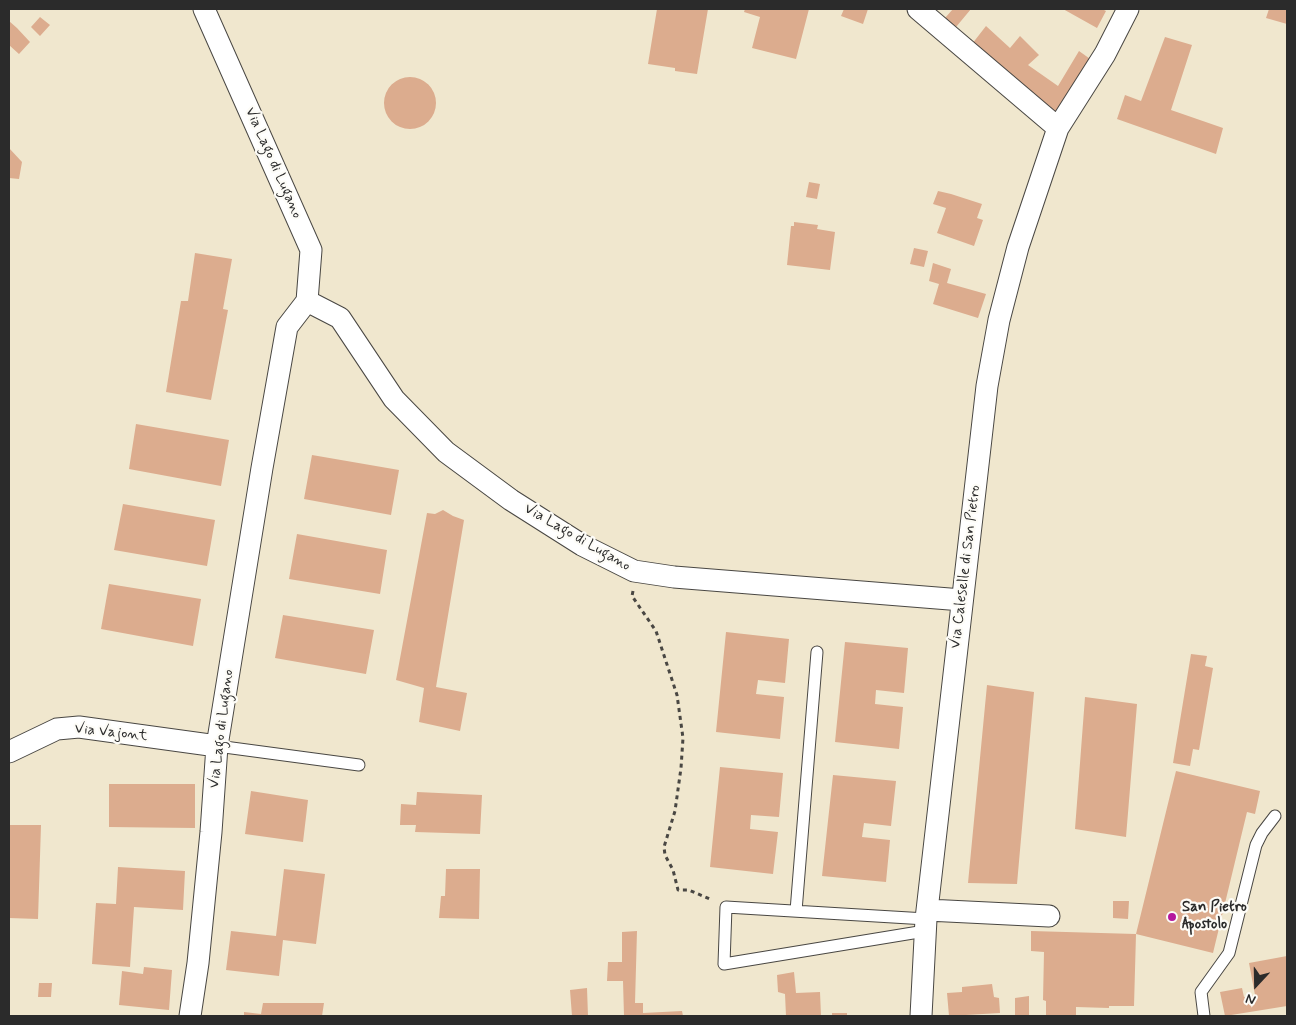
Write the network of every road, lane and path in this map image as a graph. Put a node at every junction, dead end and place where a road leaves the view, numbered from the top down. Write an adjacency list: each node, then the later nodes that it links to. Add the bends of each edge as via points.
1 (204, 9): 5 (street, Via Lago di Lugano, via 311,250)
2 (918, 9): 4 (street)
3 (1128, 9): 4 (street, Via Caleselle di San Pietro, via 1105,54)
4 (1058, 128): 7 (street, Via Caleselle di San Pietro, via 1018,247 999,320 986,386)
5 (307, 301): 6 (street, Via Lago di Lugano, via 340,318 394,399 446,452 511,500 582,545); 9 (street, Via Lago di Lugano, via 287,327)
6 (634, 571): 7 (street, Via Lago di Lugano, via 684,578); 13 (path, via 632,596 656,631 677,695 683,738 675,811 664,847 665,855 678,890 688,890)
7 (962, 600): 16 (street, Via Caleselle di San Pietro)
8 (817, 652): 14 (lane)
9 (217, 746): 10 (street, Via Vajont, via 79,727 57,729); 11 (lane); 17 (street, Via Lago di Lugano, via 198,963)
10 (9, 752)
11 (359, 765)
12 (1275, 816): 19 (lane, via 1256,845 1230,953 1201,992)
13 (726, 907): 14 (lane); 16 (lane, via 724,964)
14 (796, 911): 16 (lane)
15 (1049, 916): 16 (street)
16 (926, 920): 18 (street, Via Caleselle di San Pietro)
17 (190, 1016)
18 (921, 1016)
19 (1204, 1016)

